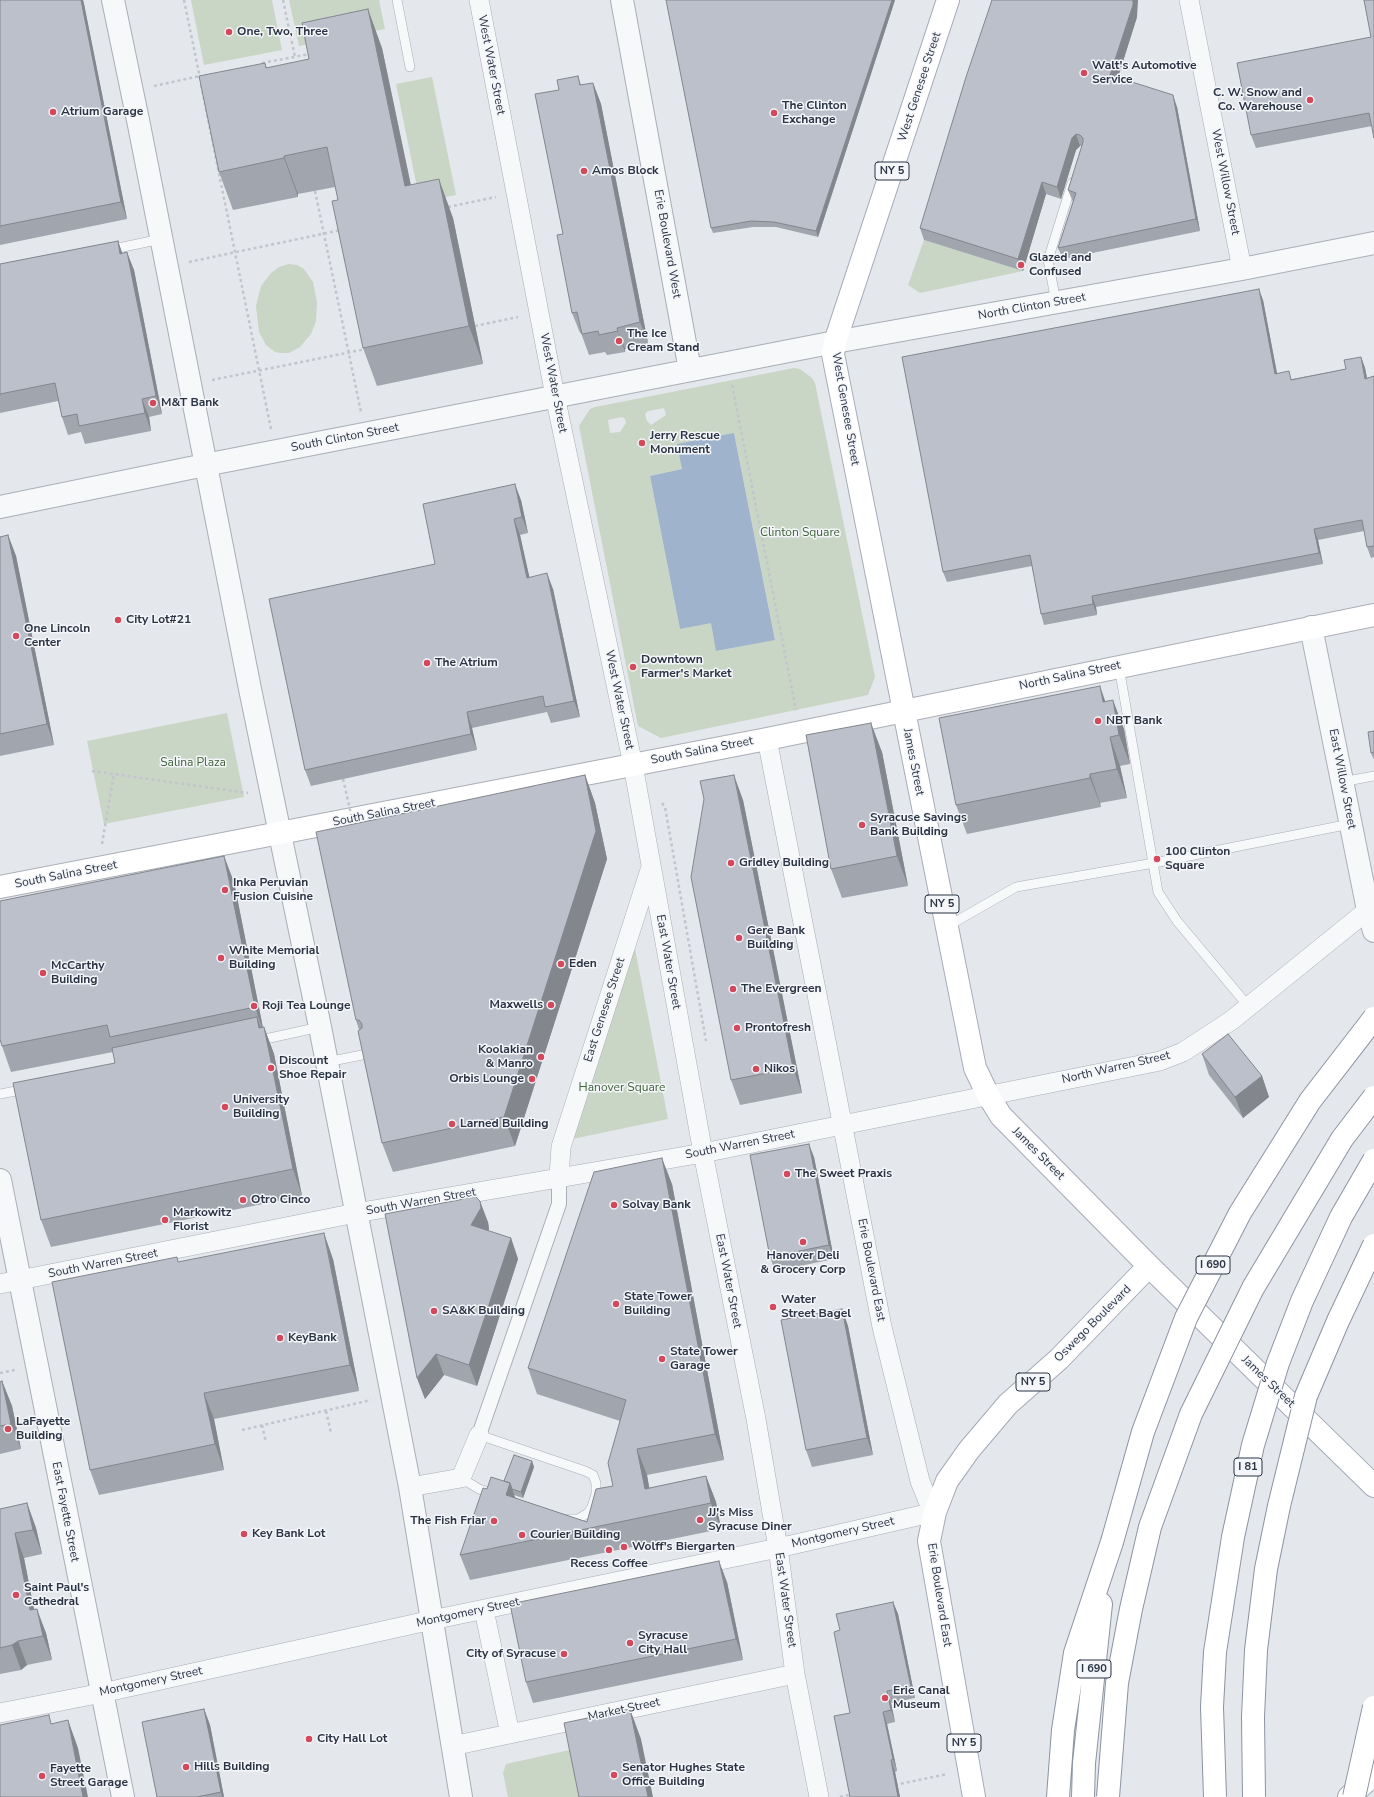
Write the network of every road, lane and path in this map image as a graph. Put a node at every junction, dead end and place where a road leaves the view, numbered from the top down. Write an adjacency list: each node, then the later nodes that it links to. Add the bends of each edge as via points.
1 (113, 0): 15 (street)
2 (184, 0): 14 (path)
3 (283, 0): 10 (path)
4 (397, 0): 12 (lane)
5 (479, 0): 18 (street, West Water Street)
6 (622, 0): 35 (street, Erie Boulevard West)
7 (948, 0): 31 (main road, West Genesee Street / NY 5)
8 (1189, 0): 27 (street, West Willow Street)
9 (317, 52): 10 (path)
10 (295, 57): 11 (path)
11 (258, 64)
12 (410, 66)
13 (207, 75): 14 (path)
14 (199, 76): 15 (path); 25 (path)
15 (132, 91): 22 (street)
16 (1076, 173): 28 (lane, via 1048,260)
17 (315, 191): 21 (path)
18 (516, 193): 19 (path); 29 (street, West Water Street)
19 (445, 208)
20 (347, 228): 21 (path)
21 (324, 233): 25 (path); 33 (path)
22 (162, 239): 24 (lane); 26 (street)
23 (1374, 243): 27 (street, North Clinton Street)
24 (100, 252)
25 (235, 252): 26 (path); 34 (path)
26 (166, 266): 37 (street)
27 (1242, 269): 28 (street, North Clinton Street)
28 (1056, 302): 31 (street, North Clinton Street)
29 (539, 313): 30 (path); 38 (street, West Water Street)
30 (475, 326)
31 (835, 342): 35 (street, North Clinton Street); 47 (main road, West Genesee Street / NY 5, via 833,354)
32 (368, 348): 33 (path)
33 (348, 352): 34 (path); 39 (path)
34 (260, 370): 37 (path); 40 (path)
35 (690, 370): 38 (street, South Clinton Street)
36 (732, 381): 46 (path)
37 (190, 385): 41 (street)
38 (555, 396): 39 (street, South Clinton Street); 49 (street, West Water Street)
39 (365, 434): 40 (street, South Clinton Street)
40 (276, 451): 41 (street, South Clinton Street)
41 (205, 465): 42 (street, South Clinton Street); 55 (street)
42 (0, 507)
43 (1374, 615): 44 (main road, North Salina Street)
44 (1311, 627): 45 (main road, North Salina Street); 54 (street, East Willow Street)
45 (1119, 666): 47 (main road, North Salina Street); 59 (lane)
46 (796, 710)
47 (903, 711): 48 (main road, North Salina Street); 64 (main road, James Street / NY 5)
48 (767, 738): 49 (main road, South Salina Street); 76 (street, Erie Boulevard East)
49 (633, 765): 58 (main road, South Salina Street); 60 (street, East Water Street)
50 (92, 771): 51 (path)
51 (114, 774): 55 (path); 61 (path)
52 (1374, 776): 54 (lane)
53 (344, 779): 57 (path, bridge)
54 (1342, 782): 56 (street, East Willow Street)
55 (272, 796): 58 (street)
56 (1350, 824): 59 (lane); 63 (street, East Willow Street)
57 (355, 830)
58 (280, 834): 61 (main road, South Salina Street); 68 (street)
59 (1154, 863): 64 (lane, via 1016,887); 66 (lane, via 1158,892 1177,921)
60 (651, 866): 77 (street, East Water Street); 79 (street, East Genesee Street, via 561,1147)
61 (98, 869): 62 (main road, South Salina Street)
62 (0, 888)
63 (1368, 910): 65 (street, East Willow Street); 66 (street, North Warren Street)
64 (946, 927): 74 (main road, James Street / NY 5, via 975,1068)
65 (1374, 931)
66 (1249, 1007): 74 (street, North Warren Street, via 1183,1052 1160,1061)
67 (1374, 1018): 98 (main road, I 690, bridge, via 1305,1108 1240,1213 1186,1318 1143,1432)
68 (320, 1027): 69 (lane); 71 (street)
69 (246, 1043)
70 (367, 1054): 71 (lane)
71 (327, 1062): 81 (street)
72 (35, 1087): 73 (lane)
73 (0, 1094)
74 (988, 1095): 76 (street, North Warren Street); 83 (main road, James Street / NY 5, via 1001,1116)
75 (1374, 1097): 119 (main road, bridge, via 1342,1138 1253,1288 1191,1414 1150,1527 1131,1609 1117,1683)
76 (843, 1125): 77 (street, South Warren Street); 96 (street, Erie Boulevard East, via 882,1327 920,1481)
77 (702, 1153): 79 (street, South Warren Street); 99 (street, East Water Street, via 756,1419)
78 (1374, 1160): 120 (main road, I 81, bridge, via 1341,1217 1302,1301 1278,1363 1253,1445 1233,1537 1215,1652 1212,1707)
79 (559, 1177): 81 (street, South Warren Street); 90 (street, via 559,1204)
80 (0, 1180): 84 (street, East Fayette Street)
81 (356, 1213): 84 (street, South Warren Street); 85 (street)
82 (1374, 1244): 121 (main road, bridge, via 1306,1396 1279,1506 1266,1569 1256,1650 1253,1717)
83 (1150, 1266): 93 (main road, James Street); 96 (main road, Oswego Boulevard / NY 5, via 1059,1359 1008,1404 968,1450 951,1475)
84 (10, 1282): 103 (street, East Fayette Street)
85 (391, 1396): 86 (path); 94 (street)
86 (326, 1411): 87 (path); 89 (path)
87 (262, 1425): 88 (path); 91 (path)
88 (242, 1430)
89 (331, 1433)
90 (479, 1435): 92 (street); 97 (lane, via 593,1475 596,1494 588,1512 578,1519)
91 (266, 1442)
92 (461, 1478): 94 (street); 95 (lane, via 479,1489)
93 (1374, 1486)
94 (410, 1487): 101 (street)
95 (505, 1498)
96 (935, 1512): 99 (street, Montgomery Street); 108 (main road, Erie Boulevard East / NY 5, via 929,1541)
97 (554, 1515)
98 (1112, 1542): 117 (main road, via 1075,1653 1063,1730); 118 (main road, I 690, via 1102,1596 1084,1763)
99 (778, 1548): 100 (street, Montgomery Street); 102 (street, East Water Street)
100 (484, 1610): 101 (street, Montgomery Street); 106 (street)
101 (432, 1620): 103 (street, Montgomery Street); 107 (street)
102 (795, 1674): 106 (street, Market Street); 114 (street, East Water Street)
103 (102, 1693): 105 (street, Montgomery Street); 112 (street, East Fayette Street)
104 (1374, 1707): 123 (main road, bridge)
105 (0, 1713)
106 (510, 1734): 107 (street, Market Street)
107 (452, 1746): 113 (street)
108 (969, 1770): 110 (path); 116 (main road, Erie Boulevard East / NY 5)
109 (1374, 1774): 122 (main road)
110 (893, 1786)
111 (855, 1794): 115 (path)
112 (123, 1797)
113 (461, 1797)
114 (819, 1797)
115 (840, 1797)
116 (974, 1797)
117 (1058, 1797)
118 (1083, 1797)
119 (1108, 1797)
120 (1215, 1797)
121 (1254, 1797)
122 (1349, 1797)
123 (1354, 1797)

